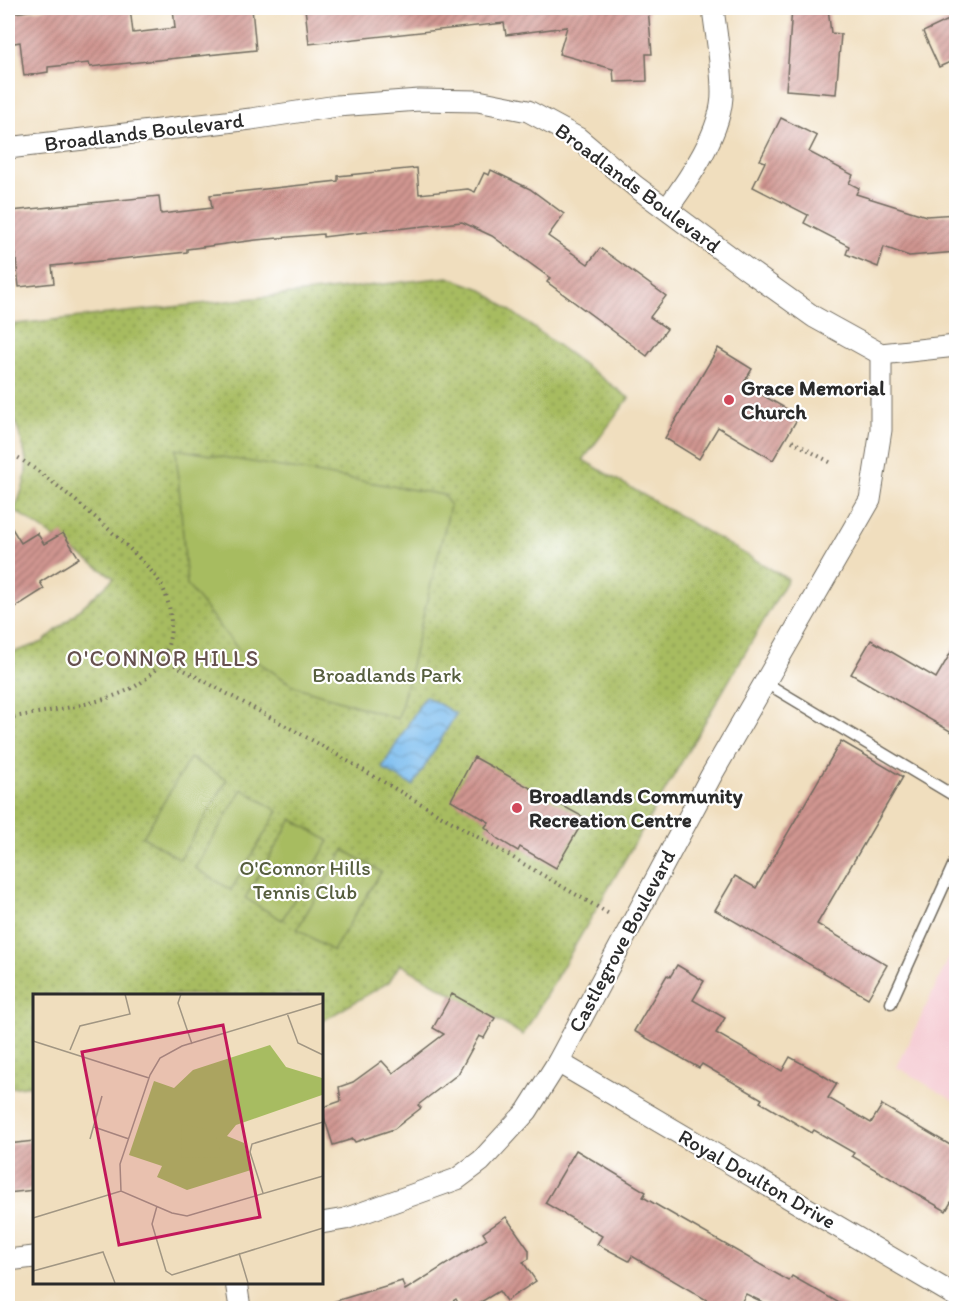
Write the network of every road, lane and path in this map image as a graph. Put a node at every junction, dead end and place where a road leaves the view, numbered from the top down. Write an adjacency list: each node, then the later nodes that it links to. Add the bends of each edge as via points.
1 (713, 8): 3 (street, via 723,93 718,116 695,167)
2 (8, 148): 3 (street, Broadlands Boulevard, via 338,106 419,99 478,100 546,119 578,138)
3 (667, 209): 5 (street, Broadlands Boulevard, via 814,316)
4 (957, 346): 5 (street)
5 (881, 354): 10 (street, Castlegrove Boulevard, via 881,430 870,500)
6 (792, 441): 8 (path)
7 (8, 452): 9 (path, via 61,490 155,576 166,598 170,619 170,639)
8 (833, 464)
9 (164, 658): 11 (path, via 145,680 127,691); 14 (path)
10 (766, 683): 12 (lane); 14 (street, Castlegrove Boulevard)
11 (8, 718)
12 (957, 797)
13 (957, 859): 15 (lane)
14 (630, 926): 16 (street, Castlegrove Boulevard)
15 (891, 1004)
16 (558, 1062): 17 (street, Castlegrove Boulevard, via 527,1111 481,1161 457,1179 345,1219); 21 (street, Royal Doulton Drive)
17 (322, 1223)
18 (33, 1257): 19 (street)
19 (8, 1260)
20 (236, 1283): 22 (street)
21 (957, 1296)
22 (240, 1308)

